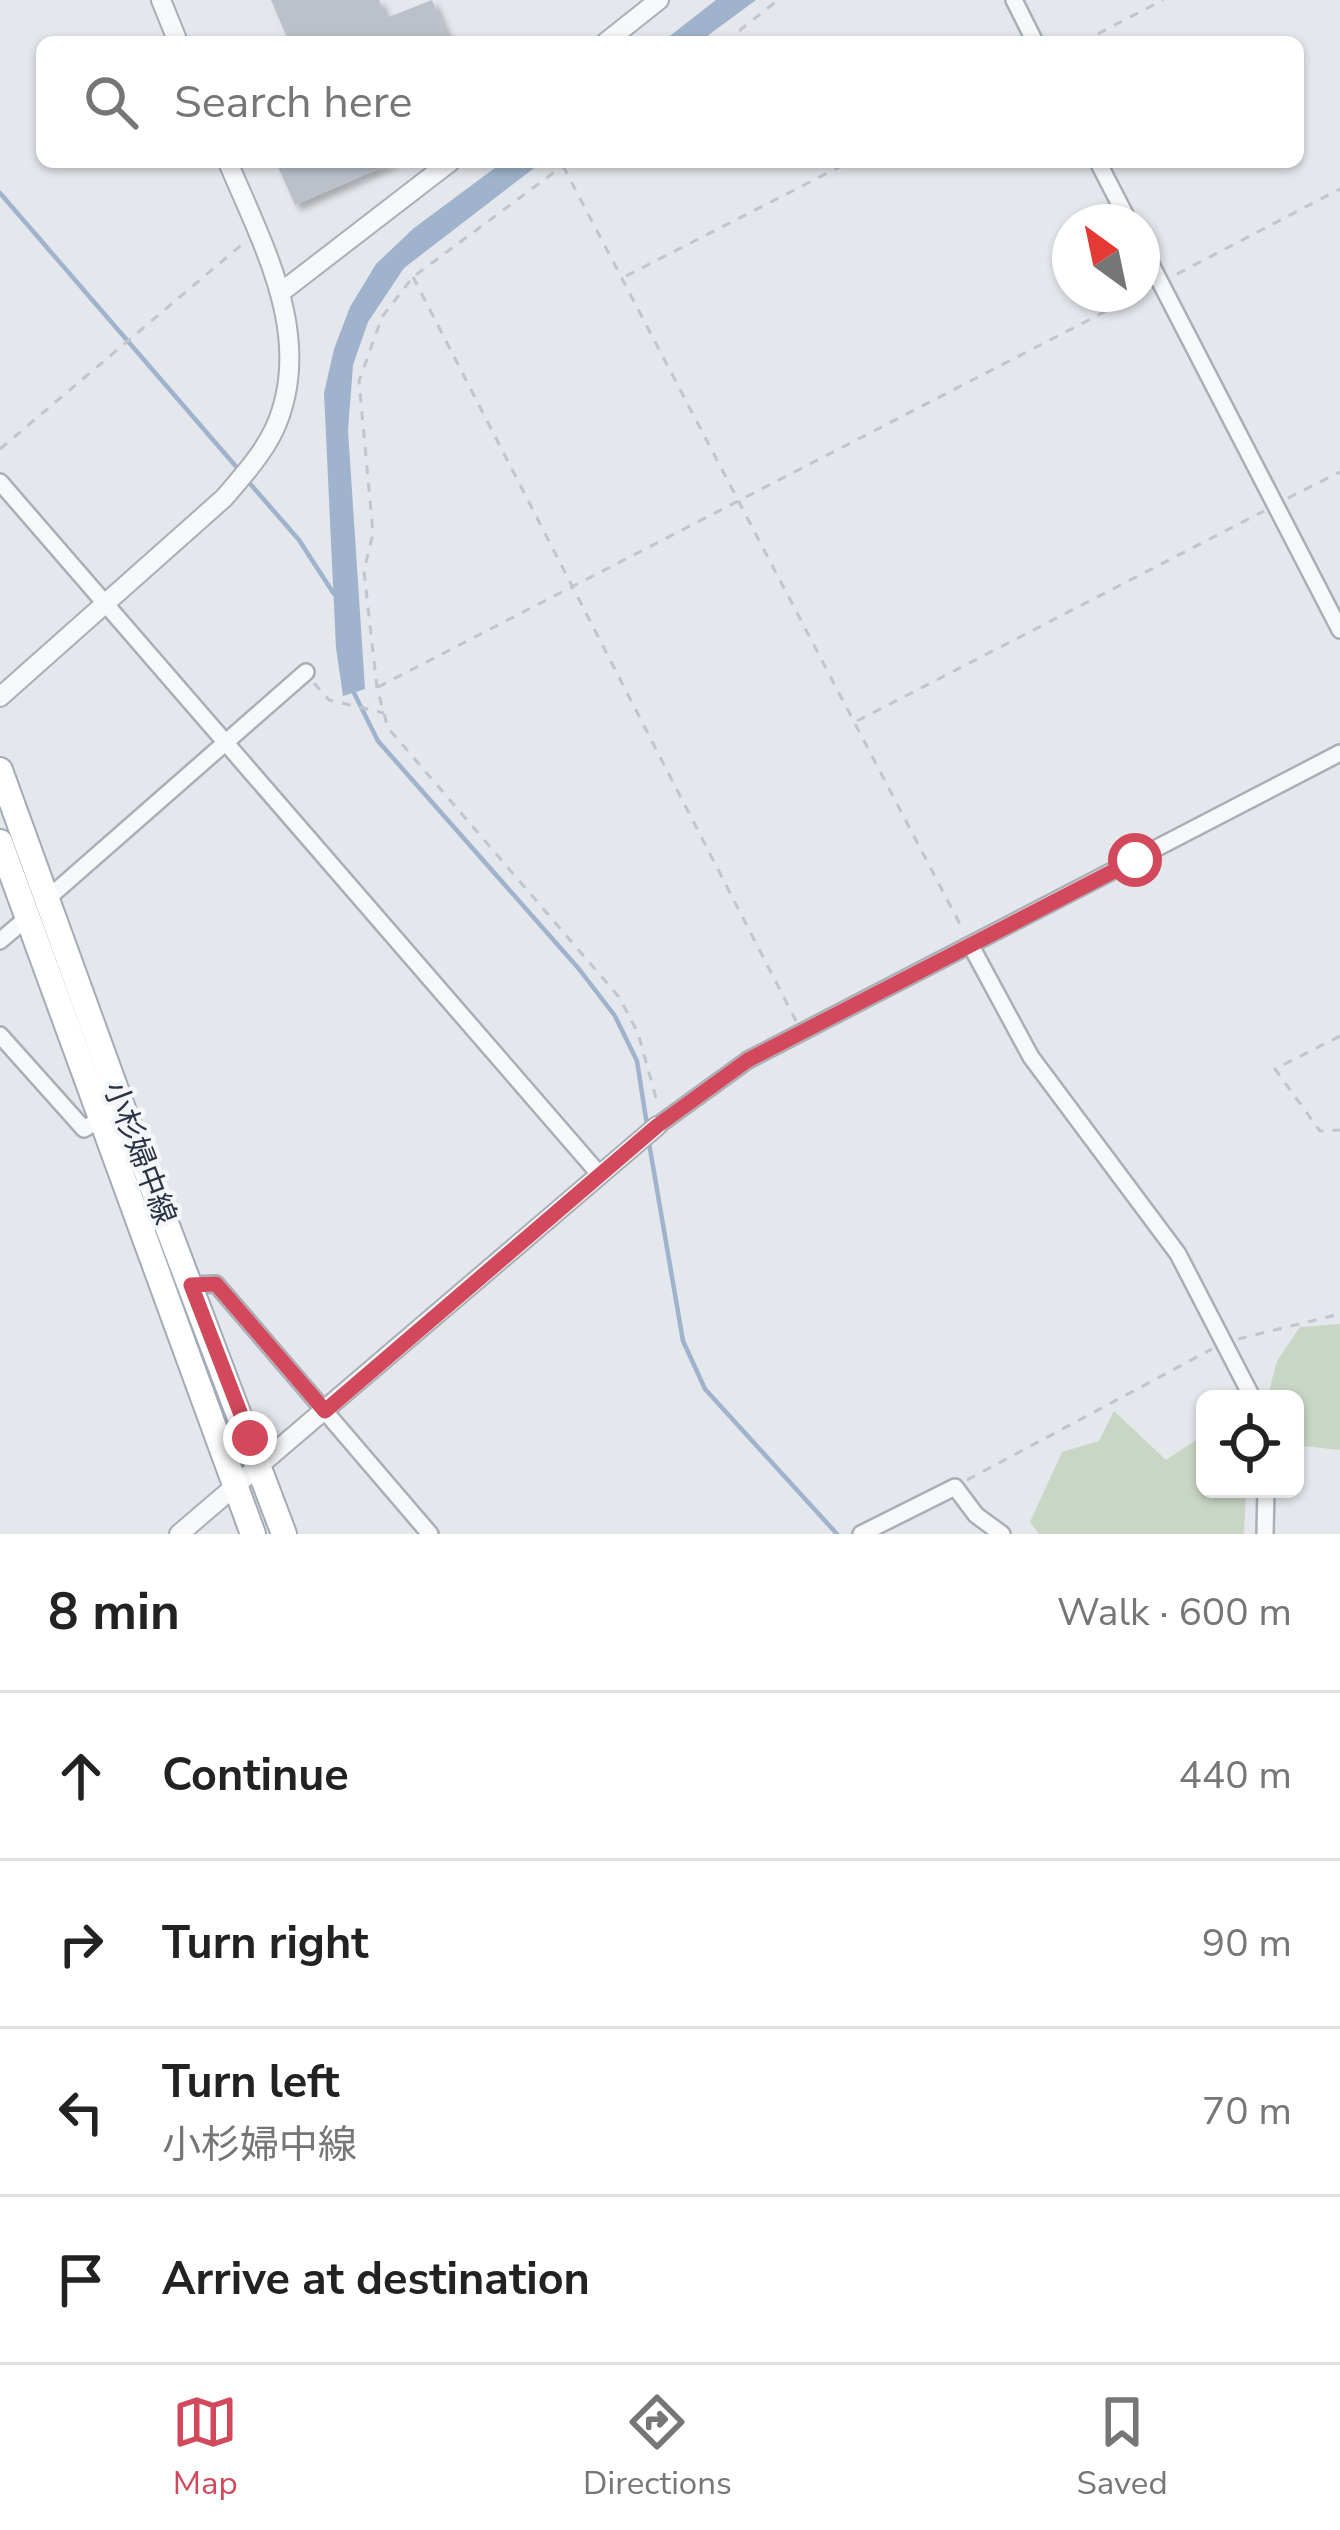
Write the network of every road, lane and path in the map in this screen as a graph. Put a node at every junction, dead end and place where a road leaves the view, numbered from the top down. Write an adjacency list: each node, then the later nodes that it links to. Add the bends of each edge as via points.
1 (160, 0): 6 (street)
2 (659, 0): 7 (street)
3 (778, 0): 8 (path)
4 (1014, 0): 9 (street)
5 (1163, 0): 10 (path)
6 (175, 36)
7 (614, 36)
8 (733, 36)
9 (1032, 36)
10 (1094, 36)
11 (231, 168): 19 (street)
12 (442, 168): 23 (street)
13 (561, 168): 20 (path)
14 (568, 168): 21 (path)
15 (837, 168): 21 (path)
16 (1101, 168): 18 (street)
17 (1340, 189): 22 (path)
18 (1120, 204)
19 (258, 232): 23 (street); 25 (path)
20 (413, 277): 30 (path); 34 (path, via 382,316 359,381 373,532 364,572)
21 (623, 278): 28 (path)
22 (1161, 283): 29 (street)
23 (280, 293): 31 (street, via 292,341 274,429 224,498)
24 (1104, 312): 28 (path)
25 (0, 449)
26 (1340, 472): 29 (path)
27 (0, 482): 31 (street)
28 (740, 499): 30 (path); 37 (path)
29 (1275, 505): 32 (street); 37 (path)
30 (573, 586): 34 (path); 46 (path)
31 (105, 605): 35 (street); 38 (street)
32 (1340, 630)
33 (306, 672): 36 (path, via 328,700); 38 (street)
34 (377, 688): 36 (path)
35 (0, 697)
36 (384, 713): 50 (path, via 407,752 619,998 650,1065)
37 (855, 722): 45 (path)
38 (226, 743): 42 (street); 52 (street)
39 (1340, 753): 45 (street)
40 (0, 770): 42 (main road, 小杉婦中線)
41 (0, 842): 43 (main road, 小杉婦中線)
42 (46, 898): 53 (main road, 小杉婦中線)
43 (28, 916): 44 (street); 49 (main road, 小杉婦中線)
44 (0, 940)
45 (971, 946): 46 (street); 55 (street, via 1030,1057 1178,1254)
46 (802, 1033): 50 (street, via 748,1060)
47 (0, 1035): 49 (street, via 84,1129)
48 (1340, 1036): 51 (path, via 1275,1069 1320,1131)
49 (102, 1118): 59 (main road, 小杉婦中線)
50 (659, 1124): 52 (street)
51 (1340, 1130)
52 (600, 1175): 57 (street)
53 (191, 1285): 57 (street, via 216,1284); 58 (main road, 小杉婦中線)
54 (1340, 1314): 55 (path)
55 (1223, 1343): 56 (street); 60 (path)
56 (1248, 1390)
57 (325, 1411): 58 (street); 65 (street)
58 (260, 1465): 59 (street); 64 (main road, 小杉婦中線)
59 (235, 1486): 62 (street); 63 (main road, 小杉婦中線)
60 (955, 1487): 66 (street); 67 (street)
61 (1266, 1498): 68 (street)
62 (179, 1534)
63 (253, 1534)
64 (284, 1534)
65 (430, 1534)
66 (861, 1534)
67 (1002, 1534)
68 (1265, 1534)

